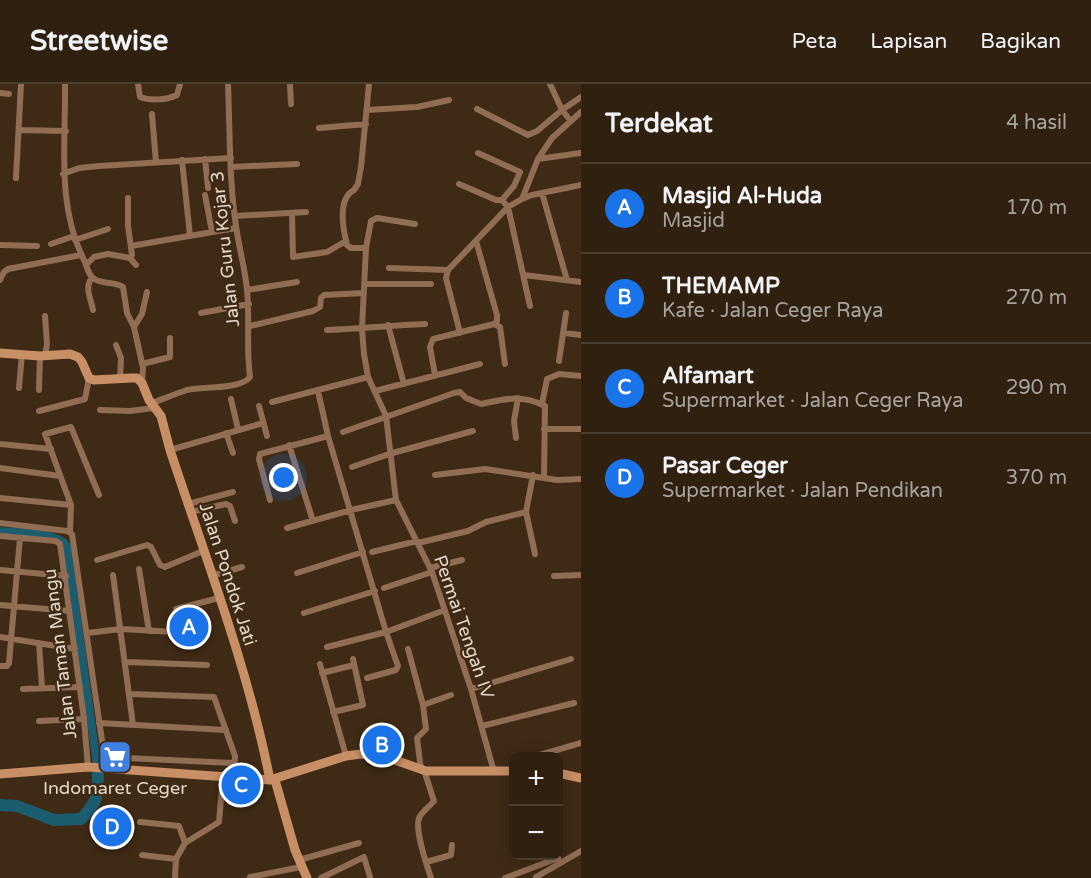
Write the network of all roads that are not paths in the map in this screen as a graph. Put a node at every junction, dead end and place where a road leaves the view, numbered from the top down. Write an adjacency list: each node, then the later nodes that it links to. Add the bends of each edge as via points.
1 (21, 84): 22 (street)
2 (65, 84): 23 (street)
3 (138, 84): 4 (street, via 140,97 148,99 173,98)
4 (180, 84)
5 (228, 84): 26 (street, Jalan Guru Kojar 3)
6 (290, 84): 13 (street)
7 (369, 84): 15 (street)
8 (550, 84): 16 (street)
9 (0, 93): 10 (street)
10 (9, 94)
11 (581, 97): 16 (street)
12 (450, 100): 15 (street, via 417,108)
13 (291, 104)
14 (477, 109): 16 (street, via 528,135)
15 (367, 110): 20 (street)
16 (562, 110): 19 (street)
17 (581, 112): 19 (street)
18 (152, 114): 30 (street)
19 (570, 120): 28 (street)
20 (366, 124): 21 (street); 50 (street, via 358,184 344,200)
21 (320, 128)
22 (18, 130): 23 (street); 34 (street)
23 (66, 131): 33 (street)
24 (478, 153): 40 (street, via 520,172)
25 (581, 153): 28 (street)
26 (231, 158): 27 (street); 32 (street, Jalan Guru Kojar 3)
27 (205, 159): 29 (street); 47 (street)
28 (538, 159): 39 (street)
29 (182, 160): 30 (street); 48 (street)
30 (156, 162): 33 (street, via 79,168)
31 (297, 164): 32 (street)
32 (231, 167): 43 (street, Jalan Guru Kojar 3)
33 (63, 174): 49 (street)
34 (16, 178)
35 (459, 184): 40 (street)
36 (581, 185): 37 (street)
37 (542, 193): 39 (street); 66 (street)
38 (128, 198): 55 (street)
39 (522, 199): 40 (street)
40 (505, 203): 51 (street); 63 (street)
41 (292, 213): 42 (street); 43 (street); 50 (street, via 293,257 327,252)
42 (306, 213)
43 (235, 216): 45 (street, Jalan Guru Kojar 3)
44 (415, 224): 56 (street, Permai Tengah IV, via 373,219)
45 (236, 228): 47 (street); 71 (street, Jalan Guru Kojar 3)
46 (108, 229): 49 (street)
47 (212, 232): 48 (street)
48 (190, 236): 55 (street)
49 (74, 238): 53 (street); 57 (street)
50 (346, 241): 56 (street, via 348,247)
51 (476, 241): 62 (street); 81 (street, via 497,315)
52 (0, 244): 54 (street)
53 (51, 244)
54 (38, 246)
55 (131, 246): 58 (street)
56 (366, 248): 69 (street, Permai Tengah IV)
57 (81, 255): 59 (street); 65 (street, via 8,268)
58 (130, 258): 59 (street, via 108,254 94,257); 60 (street)
59 (86, 265): 64 (street)
60 (136, 265)
61 (389, 268): 62 (street)
62 (448, 270): 87 (street, via 446,278)
63 (524, 275): 66 (street); 75 (street)
64 (92, 278): 76 (street, via 88,288); 84 (street, via 123,287 127,313)
65 (0, 280)
66 (567, 280): 68 (street)
67 (297, 282): 71 (street)
68 (581, 282)
69 (364, 284): 70 (street); 73 (street, Permai Tengah IV)
70 (431, 284)
71 (248, 291): 74 (street, Jalan Guru Kojar 3)
72 (147, 292): 84 (street)
73 (364, 294): 83 (street, via 324,295 320,307 313,311); 85 (street, Permai Tengah IV)
74 (249, 304): 77 (street); 83 (street, Jalan Guru Kojar 3)
75 (530, 306)
76 (93, 310)
77 (201, 313)
78 (566, 313): 88 (street)
79 (45, 316): 94 (street, via 47,344)
80 (425, 324): 82 (street)
81 (494, 324): 87 (street); 98 (street, via 500,327)
82 (388, 325): 85 (street); 105 (street)
83 (250, 326): 114 (street, Jalan Guru Kojar 3, via 249,379 225,387 185,391)
84 (134, 327): 96 (street)
85 (362, 329): 86 (street); 101 (street, Permai Tengah IV)
86 (327, 330)
87 (460, 333): 99 (street, via 431,342)
88 (564, 333): 89 (street); 95 (street)
89 (581, 335)
90 (170, 338): 96 (street, via 170,357)
91 (116, 345): 103 (street, via 121,358)
92 (0, 353): 93 (street)
93 (22, 354): 94 (street); 106 (street)
94 (43, 356): 102 (street, via 78,357); 107 (street)
95 (559, 361)
96 (142, 364): 104 (street)
97 (480, 364): 99 (street)
98 (505, 364)
99 (435, 375): 105 (street)
100 (581, 376): 113 (street, via 559,374 547,379)
101 (368, 377): 108 (street); 109 (street, Permai Tengah IV)
102 (89, 378): 103 (street); 117 (street, via 85,399)
103 (120, 379): 104 (street, via 137,378)
104 (142, 383): 114 (street, Jalan Pondok Jati)
105 (404, 384): 109 (street)
106 (19, 388)
107 (39, 390)
108 (318, 391): 112 (street); 127 (street)
109 (375, 391): 118 (street, Permai Tengah IV)
110 (518, 398): 113 (street); 118 (street, via 481,404 460,392); 128 (street)
111 (231, 399): 120 (street)
112 (272, 402)
113 (542, 404): 121 (street)
114 (153, 405): 116 (street, via 130,411); 132 (street, Jalan Pondok Jati, via 163,420)
115 (259, 406): 119 (street)
116 (100, 410)
117 (39, 411)
118 (386, 416): 124 (street); 134 (street, Permai Tengah IV)
119 (263, 423): 120 (street); 126 (street)
120 (238, 429): 125 (street)
121 (544, 429): 122 (street); 140 (street)
122 (581, 429)
123 (473, 431): 134 (street)
124 (343, 432)
125 (226, 433): 132 (street); 133 (street)
126 (267, 436)
127 (328, 436): 130 (street); 149 (street)
128 (516, 438)
129 (0, 444): 131 (street)
130 (289, 446): 145 (street, via 259,456); 152 (street)
131 (51, 449): 139 (street); 143 (street, via 45,434 71,428)
132 (170, 450): 148 (street, Jalan Pondok Jati)
133 (233, 453)
134 (389, 454): 135 (street); 146 (street, Permai Tengah IV)
135 (352, 467)
136 (0, 468): 139 (street)
137 (435, 475): 138 (street, via 485,469)
138 (533, 475): 140 (street); 150 (street)
139 (60, 476): 147 (street)
140 (544, 477): 141 (street)
141 (581, 479)
142 (233, 492): 148 (street)
143 (99, 495)
144 (0, 498): 147 (street)
145 (270, 500)
146 (396, 500): 149 (street); 158 (street, Permai Tengah IV)
147 (71, 505): 155 (street)
148 (189, 508): 151 (street, via 226,504); 159 (street, Jalan Pondok Jati)
149 (351, 510): 152 (street); 160 (street)
150 (526, 512): 158 (street); 162 (street)
151 (235, 521)
152 (313, 522): 154 (street)
153 (0, 523): 155 (street)
154 (287, 528)
155 (70, 532): 188 (street)
156 (0, 536): 157 (street)
157 (20, 538): 169 (street); 173 (street, Jalan Taman Mangu, via 56,541 62,547)
158 (417, 542): 161 (street); 168 (street, Permai Tengah IV)
159 (203, 552): 163 (street, via 165,567 147,545); 174 (street, Jalan Pondok Jati)
160 (363, 552): 170 (street); 177 (street)
161 (372, 552)
162 (535, 554)
163 (97, 560)
164 (462, 560): 168 (street)
165 (242, 567): 174 (street)
166 (139, 569): 186 (street)
167 (0, 570): 169 (street)
168 (431, 570): 176 (street); 182 (street, Permai Tengah IV)
169 (18, 571): 173 (street); 180 (street)
170 (297, 573)
171 (113, 575): 185 (street)
172 (581, 575): 175 (street)
173 (66, 576): 183 (street, Jalan Taman Mangu)
174 (211, 576): 178 (street, Jalan Pondok Jati)
175 (554, 576)
176 (384, 588)
177 (375, 591): 184 (street); 187 (street)
178 (219, 598): 181 (street); 232 (street, Jalan Pondok Jati)
179 (0, 605): 180 (street)
180 (14, 606): 183 (street); 191 (street)
181 (176, 609)
182 (445, 610): 187 (street); 205 (street, Permai Tengah IV)
183 (69, 611): 194 (street, Jalan Taman Mangu)
184 (304, 613)
185 (121, 629): 186 (street); 188 (street); 197 (street)
186 (149, 631): 189 (street)
187 (387, 631): 193 (street); 202 (street, via 398,668)
188 (89, 633): 214 (street)
189 (193, 633)
190 (0, 638): 191 (street)
191 (11, 639): 192 (street); 200 (street, via 8,666)
192 (39, 643): 194 (street); 204 (street)
193 (327, 647)
194 (75, 649): 203 (street, Jalan Taman Mangu)
195 (408, 649): 210 (street)
196 (571, 659): 205 (street)
197 (126, 662): 199 (street); 207 (street)
198 (320, 664): 201 (street)
199 (207, 665)
200 (2, 666)
201 (322, 673): 211 (street); 211 (street, via 353,662 363,705)
202 (367, 678)
203 (80, 687): 204 (street); 212 (street, Jalan Taman Mangu)
204 (42, 688): 206 (street)
205 (471, 688): 216 (street, Permai Tengah IV)
206 (23, 689)
207 (130, 693): 215 (street); 217 (street, via 213,697)
208 (451, 695): 210 (street)
209 (574, 703): 216 (street)
210 (423, 705): 224 (street, via 426,729 417,738)
211 (333, 712): 220 (street)
212 (84, 719): 213 (street); 223 (street, Jalan Taman Mangu)
213 (39, 721)
214 (99, 723): 215 (street); 222 (street)
215 (133, 725): 217 (street)
216 (482, 726): 226 (street, Permai Tengah IV)
217 (226, 730): 221 (street)
218 (581, 744): 219 (street)
219 (551, 752)
220 (346, 756): 224 (street, via 375,755); 232 (street)
221 (234, 763): 222 (street); 230 (street)
222 (105, 764): 223 (street); 229 (street)
223 (89, 767): 228 (street)
224 (426, 771): 226 (street); 243 (street, via 434,798 418,821)
225 (509, 771): 226 (street)
226 (494, 772)
227 (563, 773): 231 (street)
228 (0, 774)
229 (223, 777): 230 (street); 234 (street, via 219,822)
230 (234, 778): 232 (street)
231 (581, 778)
232 (273, 780): 244 (street, Jalan Pondok Jati)
233 (140, 822): 234 (street, via 179,826)
234 (185, 843): 240 (street)
235 (359, 843): 244 (street)
236 (452, 844): 243 (street, via 451,855)
237 (581, 851): 239 (street)
238 (142, 855): 240 (street)
239 (563, 858)
240 (176, 859): 248 (street)
241 (556, 860): 252 (street)
242 (558, 860): 247 (street)
243 (426, 862): 251 (street)
244 (300, 863): 245 (street); 249 (street, Jalan Pondok Jati)
245 (250, 877)
246 (370, 877): 250 (street, via 364,857)
247 (536, 877)
248 (174, 878)
249 (307, 878)
250 (321, 878)
251 (431, 878)
252 (505, 878)

